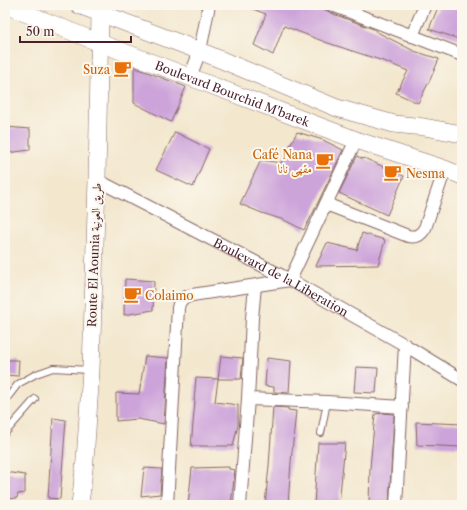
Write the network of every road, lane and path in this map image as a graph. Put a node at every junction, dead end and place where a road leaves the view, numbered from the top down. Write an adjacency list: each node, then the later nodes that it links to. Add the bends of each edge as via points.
1 (5, 5): 8 (main road, Boulevard Bourchid M'barek)
2 (79, 5): 6 (main road, Boulevard Bourchid M'barek)
3 (208, 5): 9 (street)
4 (332, 5): 7 (street)
5 (425, 5): 7 (street)
6 (101, 9): 8 (main road, Route El Aounia طريق العونية); 9 (main road, Boulevard Bourchid M'barek)
7 (412, 36): 10 (street)
8 (100, 43): 11 (main road, Boulevard Bourchid M'barek); 18 (main road, Route El Aounia طريق العونية)
9 (200, 51): 11 (street); 12 (main road, Boulevard Bourchid M'barek)
10 (462, 55)
11 (190, 77): 13 (main road, Boulevard Bourchid M'barek)
12 (337, 108): 13 (main road); 14 (main road, Boulevard Bourchid M'barek, via 394,124)
13 (330, 130): 15 (main road, Boulevard Bourchid M'barek)
14 (462, 134)
15 (356, 140): 16 (main road, Boulevard Bourchid M'barek); 19 (street)
16 (445, 169): 17 (main road, Boulevard Bourchid M'barek); 19 (street, via 425,228 416,236 408,236)
17 (462, 176)
18 (97, 180): 20 (street, Boulevard de la Liberation); 23 (main road, Route El Aounia طريق العونية)
19 (326, 204): 20 (street)
20 (290, 280): 21 (street); 22 (street, Boulevard de la Liberation)
21 (255, 286): 26 (street); 33 (street, via 192,295 179,302)
22 (405, 345): 24 (street, Boulevard de la Liberation); 29 (street)
23 (90, 370): 27 (lane, via 53,368 36,374 18,384); 32 (main road, Route El Aounia طريق العونية)
24 (462, 380)
25 (35, 399): 30 (lane)
26 (248, 399): 28 (street); 34 (street)
27 (5, 401)
28 (327, 402): 29 (street); 31 (lane)
29 (402, 407): 35 (street)
30 (5, 433)
31 (321, 433)
32 (80, 505)
33 (167, 505)
34 (240, 505)
35 (396, 505)

